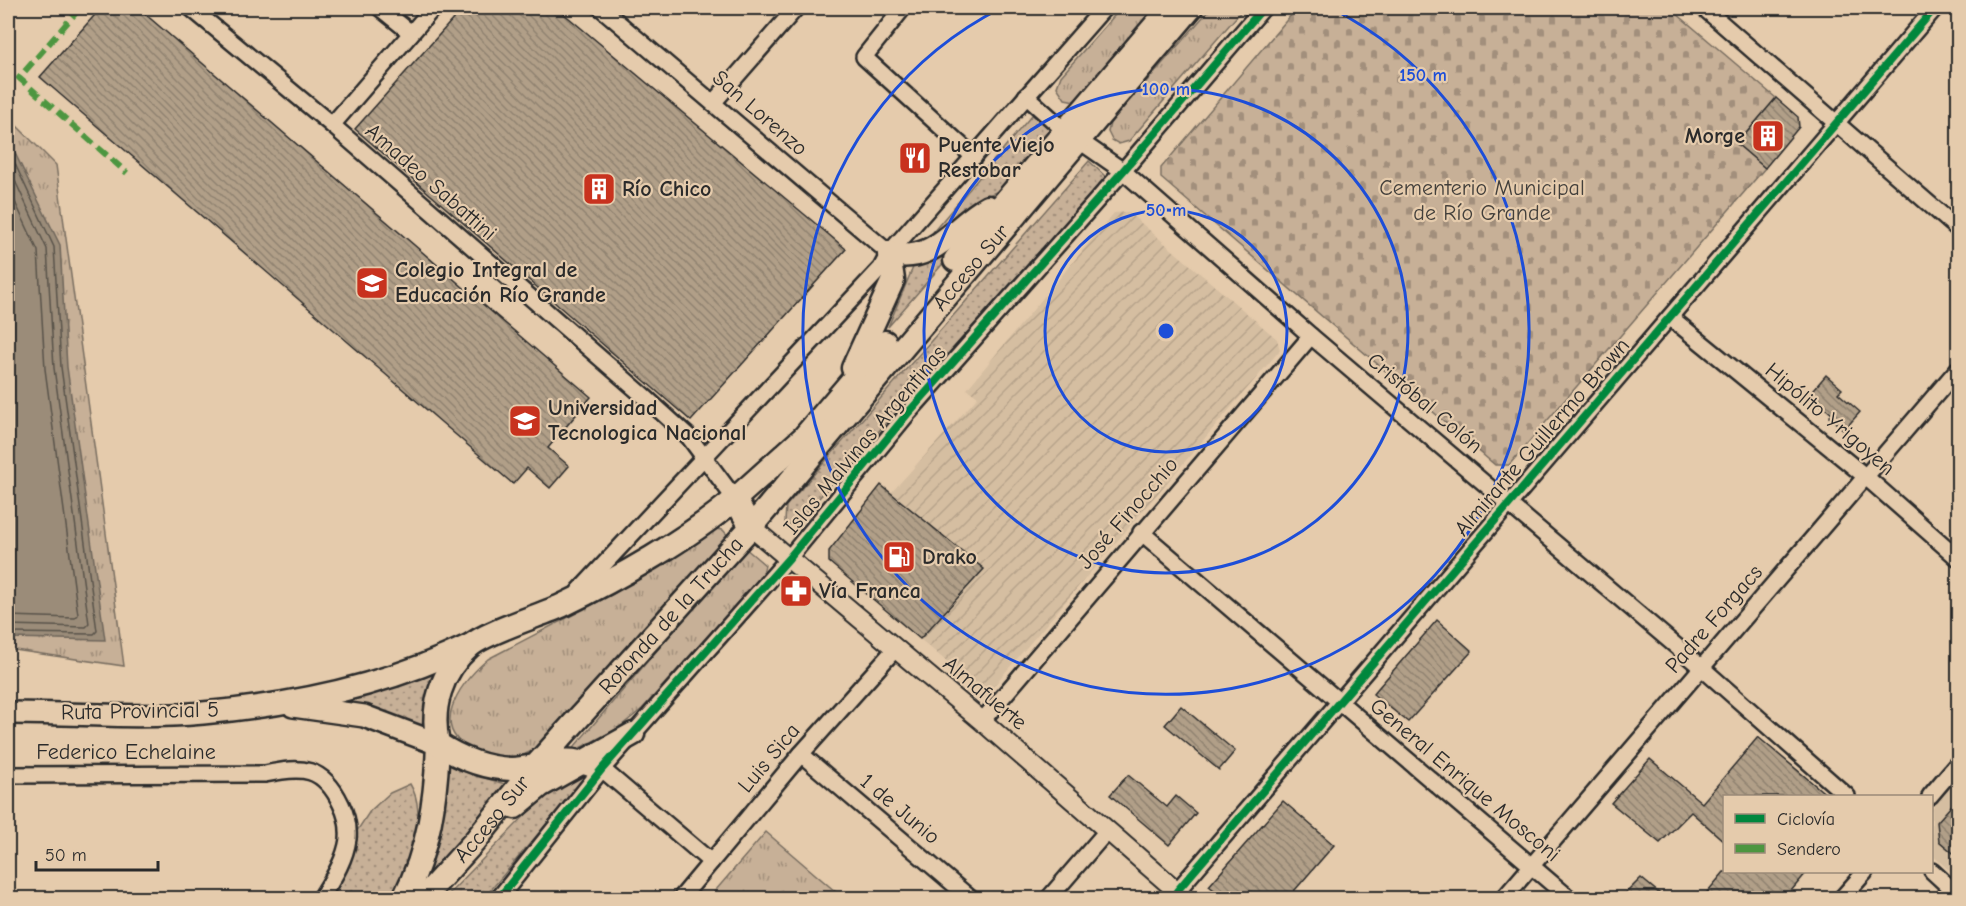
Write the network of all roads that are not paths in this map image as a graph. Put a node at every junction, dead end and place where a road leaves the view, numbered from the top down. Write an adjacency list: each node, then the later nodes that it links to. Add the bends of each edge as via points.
1 (191, 8): 17 (street, Amadeo Sabattini)
2 (380, 8): 13 (street)
3 (433, 8): 13 (street)
4 (796, 8): 15 (street)
5 (903, 8): 19 (street, via 864,57)
6 (1104, 8): 14 (street)
7 (1170, 8): 18 (main road, Acceso Sur)
8 (1191, 8): 18 (main road, Acceso Sur)
9 (1263, 8): 20 (street, Islas Malvinas Argentinas)
10 (1704, 8): 16 (street)
11 (1935, 8): 16 (street, Almirante Guillermo Brown)
12 (609, 10): 15 (street, San Lorenzo)
13 (411, 33): 17 (street)
14 (1026, 96): 18 (street, Cristóbal Colón); 19 (street)
15 (713, 103): 23 (street, San Lorenzo)
16 (1835, 124): 22 (street); 24 (street, Almirante Guillermo Brown)
17 (332, 125): 28 (street, Amadeo Sabattini, via 645,397)
18 (1071, 135): 20 (street, Cristóbal Colón); 21 (main road, Acceso Sur); 32 (main road, Acceso Sur)
19 (974, 157): 23 (street)
20 (1123, 171): 25 (street, Cristóbal Colón); 34 (street, Islas Malvinas Argentinas, via 909,412)
21 (1008, 197): 23 (main road, via 977,213 930,250 903,258); 27 (main road, Acceso Sur)
22 (1959, 229)
23 (889, 253): 27 (main road, via 893,280); 28 (street, via 881,268)
24 (1670, 316): 29 (street, Hipólito Yrigoyen); 31 (street, Almirante Guillermo Brown)
25 (1311, 336): 31 (street, Cristóbal Colón); 33 (street, José Finocchio)
26 (1959, 369): 29 (street, Padre Forgacs)
27 (848, 386): 30 (main road, Acceso Sur, via 804,437)
28 (706, 457): 30 (street, Amadeo Sabattini); 36 (street, via 582,588)
29 (1866, 477): 35 (street, Hipólito Yrigoyen); 39 (street, Padre Forgacs)
30 (735, 499): 32 (main road, Rotonda de la Trucha); 36 (main road, Rotonda de la Trucha, via 713,518 636,565)
31 (1509, 503): 39 (street, Cristóbal Colón); 40 (street, Almirante Guillermo Brown)
32 (751, 527): 34 (street, Almafuerte); 49 (main road, Rotonda de la Trucha)
33 (1142, 532): 40 (street, General Enrique Mosconi); 43 (street, José Finocchio)
34 (789, 558): 38 (street, Almafuerte); 44 (street, Islas Malvinas Argentinas)
35 (1959, 558)
36 (561, 605): 37 (main road, Rotonda de la Trucha)
37 (471, 645): 41 (main road, Ruta Provincial 5, via 365,684); 45 (main road, Rotonda de la Trucha, via 446,675 438,695 434,723)
38 (895, 649): 43 (street, Almafuerte); 46 (street, Luis Sica)
39 (1702, 668): 52 (street, Cristóbal Colón); 57 (street, Padre Forgacs)
40 (1339, 702): 57 (street, General Enrique Mosconi); 60 (street, Almirante Guillermo Brown)
41 (272, 705): 42 (main road, Ruta Provincial 5, via 201,713); 45 (main road, Ruta Provincial 5, via 364,716)
42 (8, 713)
43 (982, 721): 54 (street, Almafuerte)
44 (633, 734): 47 (main road); 50 (street, Islas Malvinas Argentinas)
45 (438, 744): 49 (main road, via 478,764 513,769); 63 (main road, Acceso Sur, via 436,795 430,824)
46 (801, 754): 56 (street, Luis Sica); 67 (street, 1 de Junio)
47 (580, 762): 49 (main road, via 563,760); 50 (main road); 55 (main road, via 540,786)
48 (1959, 763): 53 (street)
49 (536, 765): 55 (main road, Acceso Sur)
50 (602, 769): 56 (street); 65 (street, Islas Malvinas Argentinas)
51 (8, 775): 62 (street, Federico Echelaine, via 265,774 308,770 326,779 346,814 348,838 342,861)
52 (1846, 795)
53 (1931, 795)
54 (1106, 832): 60 (street, Almafuerte); 68 (street)
55 (475, 841): 64 (main road, Acceso Sur)
56 (711, 862): 66 (street, Luis Sica)
57 (1531, 866): 69 (street, Padre Forgacs); 70 (street, General Enrique Mosconi)
58 (1933, 872): 61 (street)
59 (1864, 873): 71 (street)
60 (1181, 895)
61 (1959, 895)
62 (321, 898)
63 (404, 898)
64 (423, 898)
65 (499, 898)
66 (681, 898)
67 (970, 898)
68 (1049, 898)
69 (1504, 898)
70 (1569, 898)
71 (1842, 898)

